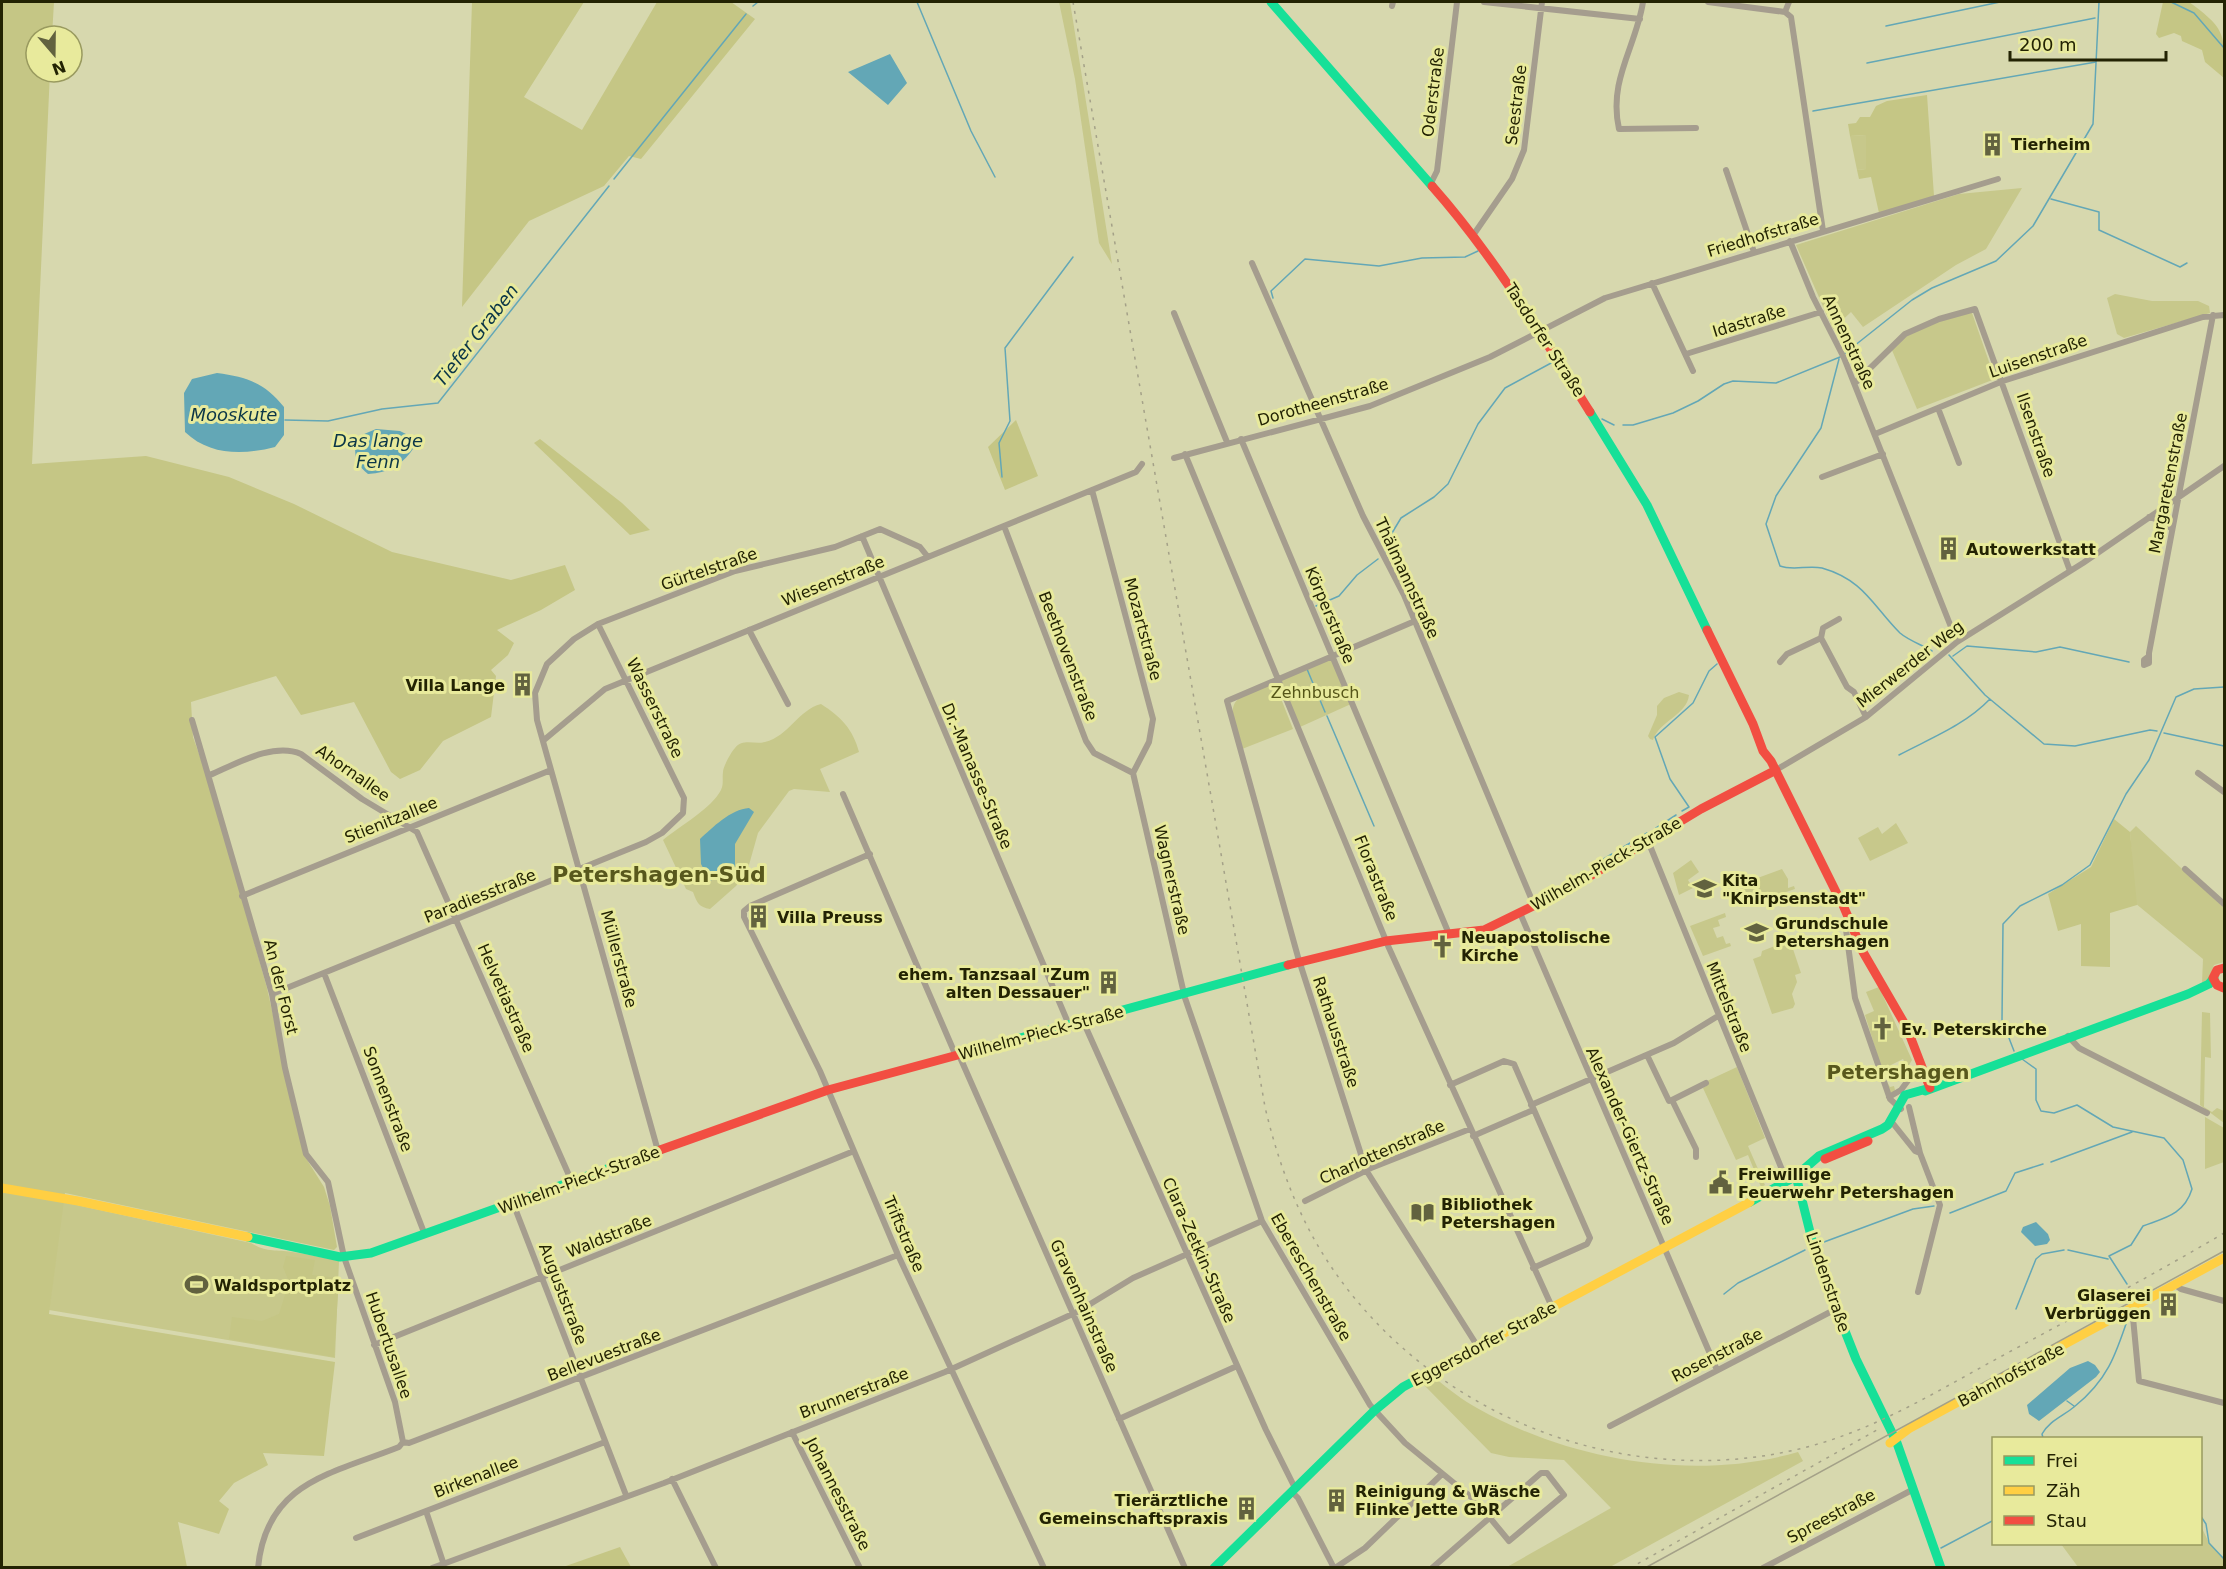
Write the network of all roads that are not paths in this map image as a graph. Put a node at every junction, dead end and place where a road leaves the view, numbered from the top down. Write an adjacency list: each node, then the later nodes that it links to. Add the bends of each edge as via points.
1 (1270, 2): 13 (street, Tasdorfer Straße)
2 (1457, 2): 13 (street, Oderstraße, via 1437,171)
3 (1484, 2): 7 (street)
4 (1643, 2): 9 (street)
5 (1708, 2): 8 (street)
6 (1789, 2): 8 (street)
7 (1542, 5): 9 (street); 15 (street, Seestraße, via 1524,150 1512,180)
8 (1785, 12): 14 (street, via 1791,17)
9 (1640, 18): 10 (street, via 1616,88 1619,129)
10 (1696, 128)
11 (1726, 170): 17 (street)
12 (1998, 179): 14 (street, Friedhofstraße)
13 (1431, 183): 15 (street, Tasdorfer Straße)
14 (1823, 231): 16 (street, Friedhofstraße)
15 (1474, 234): 24 (street, Tasdorfer Straße)
16 (1790, 241): 17 (street, Friedhofstraße); 20 (street, Annenstraße)
17 (1754, 252): 19 (street, Friedhofstraße)
18 (1252, 263): 30 (street, Thälmannstraße)
19 (1652, 283): 24 (street, Friedhofstraße, via 1605,298); 25 (street)
20 (1821, 312): 25 (street, Idastraße); 28 (street, Annenstraße)
21 (1174, 313): 33 (street)
22 (2213, 315): 23 (street, Luisenstraße); 27 (street, Luisenstraße); 42 (street, Margaretenstraße)
23 (2224, 315)
24 (1541, 332): 30 (street, Dorotheenstraße, via 1380,402); 67 (street, Tasdorfer Straße, via 1647,505)
25 (1686, 354): 26 (street)
26 (1693, 371)
27 (2003, 381): 28 (street, Ilsenstraße, via 1975,309 1905,334); 29 (street, Luisenstraße); 48 (street, Ilsenstraße)
28 (1854, 383): 31 (street, Annenstraße)
29 (1938, 408): 31 (street, Luisenstraße); 37 (street)
30 (1320, 418): 32 (street, Dorotheenstraße); 51 (street, Thälmannstraße)
31 (1875, 434): 35 (street, Annenstraße)
32 (1241, 439): 33 (street, Dorotheenstraße); 56 (street, Körperstraße)
33 (1227, 442): 34 (street, Dorotheenstraße)
34 (1185, 454): 36 (street, Dorotheenstraße); 59 (street, Florastraße)
35 (1883, 454): 40 (street); 55 (street, Annenstraße)
36 (1174, 458)
37 (1959, 463)
38 (1142, 464): 41 (street, Wiesenstraße, via 1136,472)
39 (2224, 466): 42 (street, Mierwerder Weg)
40 (1822, 477)
41 (1092, 490): 44 (street, Wiesenstraße); 68 (street, Mozartstraße, via 1153,719 1149,742)
42 (2179, 498): 43 (street, Mierwerder Weg); 45 (street, Margaretenstraße)
43 (2149, 518): 45 (street); 48 (street, Mierwerder Weg)
44 (1004, 526): 47 (street, Wiesenstraße); 68 (street, Beethovenstraße, via 1086,741 1094,753)
45 (2170, 528): 57 (street, Margaretenstraße)
46 (862, 536): 47 (street, Gürtelstraße, via 880,529 920,546); 49 (street, Dr.-Manasse-Straße); 52 (street, Gürtelstraße, via 835,547 735,571)
47 (928, 556): 49 (street, Wiesenstraße)
48 (2070, 571): 55 (street, Mierwerder Weg)
49 (879, 577): 53 (street, Wiesenstraße); 99 (street, Dr.-Manasse-Straße)
50 (1839, 620): 54 (street, via 1823,628)
51 (1415, 621): 56 (street); 81 (street, Thälmannstraße)
52 (598, 624): 60 (street, Wasserstraße); 62 (street, Gürtelstraße, via 574,639 547,664)
53 (749, 630): 60 (street, Wiesenstraße); 61 (street)
54 (1821, 638): 58 (street, via 1787,654); 63 (street)
55 (1958, 642): 63 (street, Mierwerder Weg)
56 (1333, 656): 59 (street); 85 (street, Körperstraße)
57 (2148, 657)
58 (1780, 662)
59 (1278, 679): 86 (street, Florastraße); 89 (street, Rathausstraße, via 1227,701)
60 (627, 680): 65 (street, Wiesenstraße, via 596,694); 73 (street, Wasserstraße)
61 (788, 704)
62 (534, 705): 65 (street, Müllerstraße)
63 (1866, 717): 67 (street, Mierwerder Weg)
64 (192, 720): 70 (street, An der Forst)
65 (544, 741): 66 (street, Müllerstraße)
66 (551, 770): 74 (street, Stienitzallee); 78 (street, Müllerstraße)
67 (1776, 770): 75 (street, Wilhelm-Pieck-Straße); 83 (street, Tasdorfer Straße)
68 (1133, 773): 94 (street, Wagnerstraße)
69 (2198, 773): 71 (street)
70 (210, 775): 74 (street, Ahornallee, via 248,759 290,749 362,799); 79 (street, An der Forst)
71 (2224, 792)
72 (843, 794): 76 (street, Gravenhainstraße)
73 (686, 805): 78 (street, Paradiesstraße, via 673,825 656,837)
74 (411, 827): 79 (street, Stienitzallee); 84 (street, Helvetiastraße, via 417,832)
75 (1648, 841): 81 (street, Wilhelm-Pieck-Straße); 97 (street, Mittelstraße)
76 (870, 854): 102 (street, Gravenhainstraße); 108 (street, Triftstraße, via 744,911)
77 (2185, 869): 80 (street)
78 (581, 870): 84 (street, Paradiesstraße); 117 (street, Müllerstraße)
79 (242, 896): 95 (street, An der Forst)
80 (2224, 904)
81 (1534, 905): 82 (street, Wilhelm-Pieck-Straße)
82 (1520, 913): 85 (street, Wilhelm-Pieck-Straße, via 1484,930); 104 (street, Alexander-Giertz-Straße)
83 (1849, 919): 87 (street, Tasdorfer Straße); 88 (street, via 1845,922)
84 (457, 920): 91 (street, Paradiesstraße); 123 (street, Helvetiastraße)
85 (1449, 934): 86 (street, Wilhelm-Pieck-Straße)
86 (1386, 941): 89 (street, Wilhelm-Pieck-Straße); 106 (street, Florastraße)
87 (1863, 952): 88 (street); 107 (street, Tasdorfer Straße, via 1902,1017)
88 (1849, 956): 109 (street, via 1855,998)
89 (1299, 962): 94 (street, Wilhelm-Pieck-Straße); 121 (street, Rathausstraße)
90 (2224, 968): 92 (street, via 2217,970)
91 (324, 973): 95 (street, Paradiesstraße); 128 (street, Sonnenstraße)
92 (2214, 978): 93 (street); 96 (street)
93 (2223, 988): 96 (street)
94 (1184, 993): 98 (street, Wilhelm-Pieck-Straße); 127 (street, Ebereschenstraße)
95 (272, 994): 132 (street, An der Forst, via 306,1154 328,1182)
96 (2188, 994): 100 (street)
97 (1718, 1016): 101 (street); 122 (street, Mittelstraße)
98 (1083, 1021): 99 (street, Wilhelm-Pieck-Straße); 131 (street, Clara-Zetkin-Straße)
99 (1069, 1025): 102 (street, Wilhelm-Pieck-Straße)
100 (2068, 1036): 107 (street); 113 (street, via 2079,1048)
101 (1647, 1055): 104 (street); 110 (street, via 1668,1101)
102 (958, 1056): 108 (street, Wilhelm-Pieck-Straße); 142 (street, Gravenhainstraße)
103 (1915, 1071): 109 (street, via 1901,1090)
104 (1591, 1080): 111 (street); 129 (street, Alexander-Giertz-Straße)
105 (1706, 1083): 110 (street)
106 (1450, 1085): 111 (street, via 1510,1061); 115 (street, Florastraße)
107 (1930, 1088): 112 (street, via 1905,1095)
108 (828, 1090): 117 (street, Wilhelm-Pieck-Straße); 118 (street, Triftstraße)
109 (1889, 1096): 112 (street)
110 (1672, 1100): 120 (street, via 1696,1149)
111 (1532, 1108): 116 (street); 134 (street, via 1590,1238 1587,1244)
112 (1902, 1108): 114 (street); 119 (street)
113 (2207, 1113)
114 (1893, 1121): 119 (street); 122 (street, via 1819,1156)
115 (1470, 1129): 116 (street, Florastraße); 121 (street, Charlottenstraße)
116 (1473, 1136): 134 (street, Florastraße)
117 (658, 1151): 123 (street, Wilhelm-Pieck-Straße)
118 (854, 1151): 130 (street, Triftstraße); 135 (street, Waldstraße)
119 (1920, 1153): 137 (street, via 1940,1205)
120 (1696, 1157)
121 (1366, 1170): 125 (street, Charlottenstraße); 144 (street, Rathausstraße)
122 (1792, 1179): 129 (street, Eggersdorfer Straße); 141 (street, Lindenstraße, via 1802,1192 1815,1251)
123 (572, 1182): 126 (street, Wilhelm-Pieck-Straße)
124 (2, 1188): 132 (street, Wilhelm-Pieck-Straße)
125 (1305, 1201)
126 (513, 1203): 128 (street, Wilhelm-Pieck-Straße); 135 (street, Auguststraße)
127 (1262, 1221): 131 (street, Brunnerstraße); 150 (street, Ebereschenstraße)
128 (425, 1235): 132 (street, Wilhelm-Pieck-Straße, via 383,1250)
129 (1664, 1247): 140 (street, Eggersdorfer Straße); 147 (street, Alexander-Giertz-Straße)
130 (898, 1255): 146 (street, Triftstraße); 148 (street, Bellevuestraße)
131 (1187, 1255): 142 (street, Brunnerstraße, via 1133,1278); 145 (street, Clara-Zetkin-Straße)
132 (344, 1257): 143 (street, Hubertusallee)
133 (2224, 1258): 136 (street, Bahnhofstraße)
134 (1533, 1268): 140 (street, Florastraße)
135 (542, 1277): 143 (street, Waldstraße); 148 (street, Auguststraße)
136 (2175, 1284): 138 (street, via 2181,1290); 139 (street, Bahnhofstraße)
137 (1918, 1292)
138 (2224, 1301)
139 (2132, 1306): 149 (street, via 2139,1381); 154 (street, Bahnhofstraße)
140 (1552, 1307): 144 (street, Eggersdorfer Straße)
141 (1836, 1309): 147 (street, Rosenstraße); 154 (street, Lindenstraße, via 1877,1400 1883,1432)
142 (1073, 1314): 146 (street, Brunnerstraße); 151 (street, Gravenhainstraße)
143 (374, 1345): 155 (street, Hubertusallee, via 395,1402)
144 (1478, 1347): 150 (street, Eggersdorfer Straße, via 1403,1387)
145 (1237, 1366): 151 (street); 159 (street, Clara-Zetkin-Straße)
146 (950, 1370): 153 (street, Brunnerstraße); 170 (street, Triftstraße)
147 (1717, 1370): 152 (street, Rosenstraße)
148 (581, 1378): 155 (street, Bellevuestraße); 156 (street, Auguststraße)
149 (2224, 1403)
150 (1374, 1410): 157 (street, Ebereschenstraße); 159 (street, Eggersdorfer Straße)
151 (1119, 1419): 171 (street, Gravenhainstraße)
152 (1610, 1426)
153 (792, 1431): 158 (street, Brunnerstraße); 169 (street, Johannesstraße)
154 (1892, 1441): 160 (street, Lindenstraße)
155 (403, 1442): 166 (street, Bellevuestraße, via 291,1494 278,1507 262,1537)
156 (605, 1442): 161 (street, Auguststraße); 162 (street, Birkenallee)
157 (1442, 1474): 163 (street, Ebereschenstraße, via 1476,1501); 173 (street, via 1365,1548)
158 (672, 1479): 161 (street, Brunnerstraße); 168 (street)
159 (1293, 1490): 172 (street, Eggersdorfer Straße); 173 (street, Clara-Zetkin-Straße)
160 (1912, 1490): 175 (street, Spreestraße); 176 (street, Lindenstraße)
161 (626, 1495): 165 (street, Brunnerstraße)
162 (426, 1511): 164 (street, Birkenallee); 165 (street)
163 (1489, 1519): 163 (street, Ebereschenstraße, via 1541,1473 1546,1473 1564,1495 1509,1541); 174 (street)
164 (356, 1538)
165 (445, 1565): 167 (street, Brunnerstraße)
166 (258, 1568)
167 (432, 1568)
168 (716, 1568)
169 (860, 1568)
170 (1044, 1568)
171 (1185, 1568)
172 (1214, 1568)
173 (1334, 1568)
174 (1432, 1568)
175 (1763, 1568)
176 (1941, 1568)

